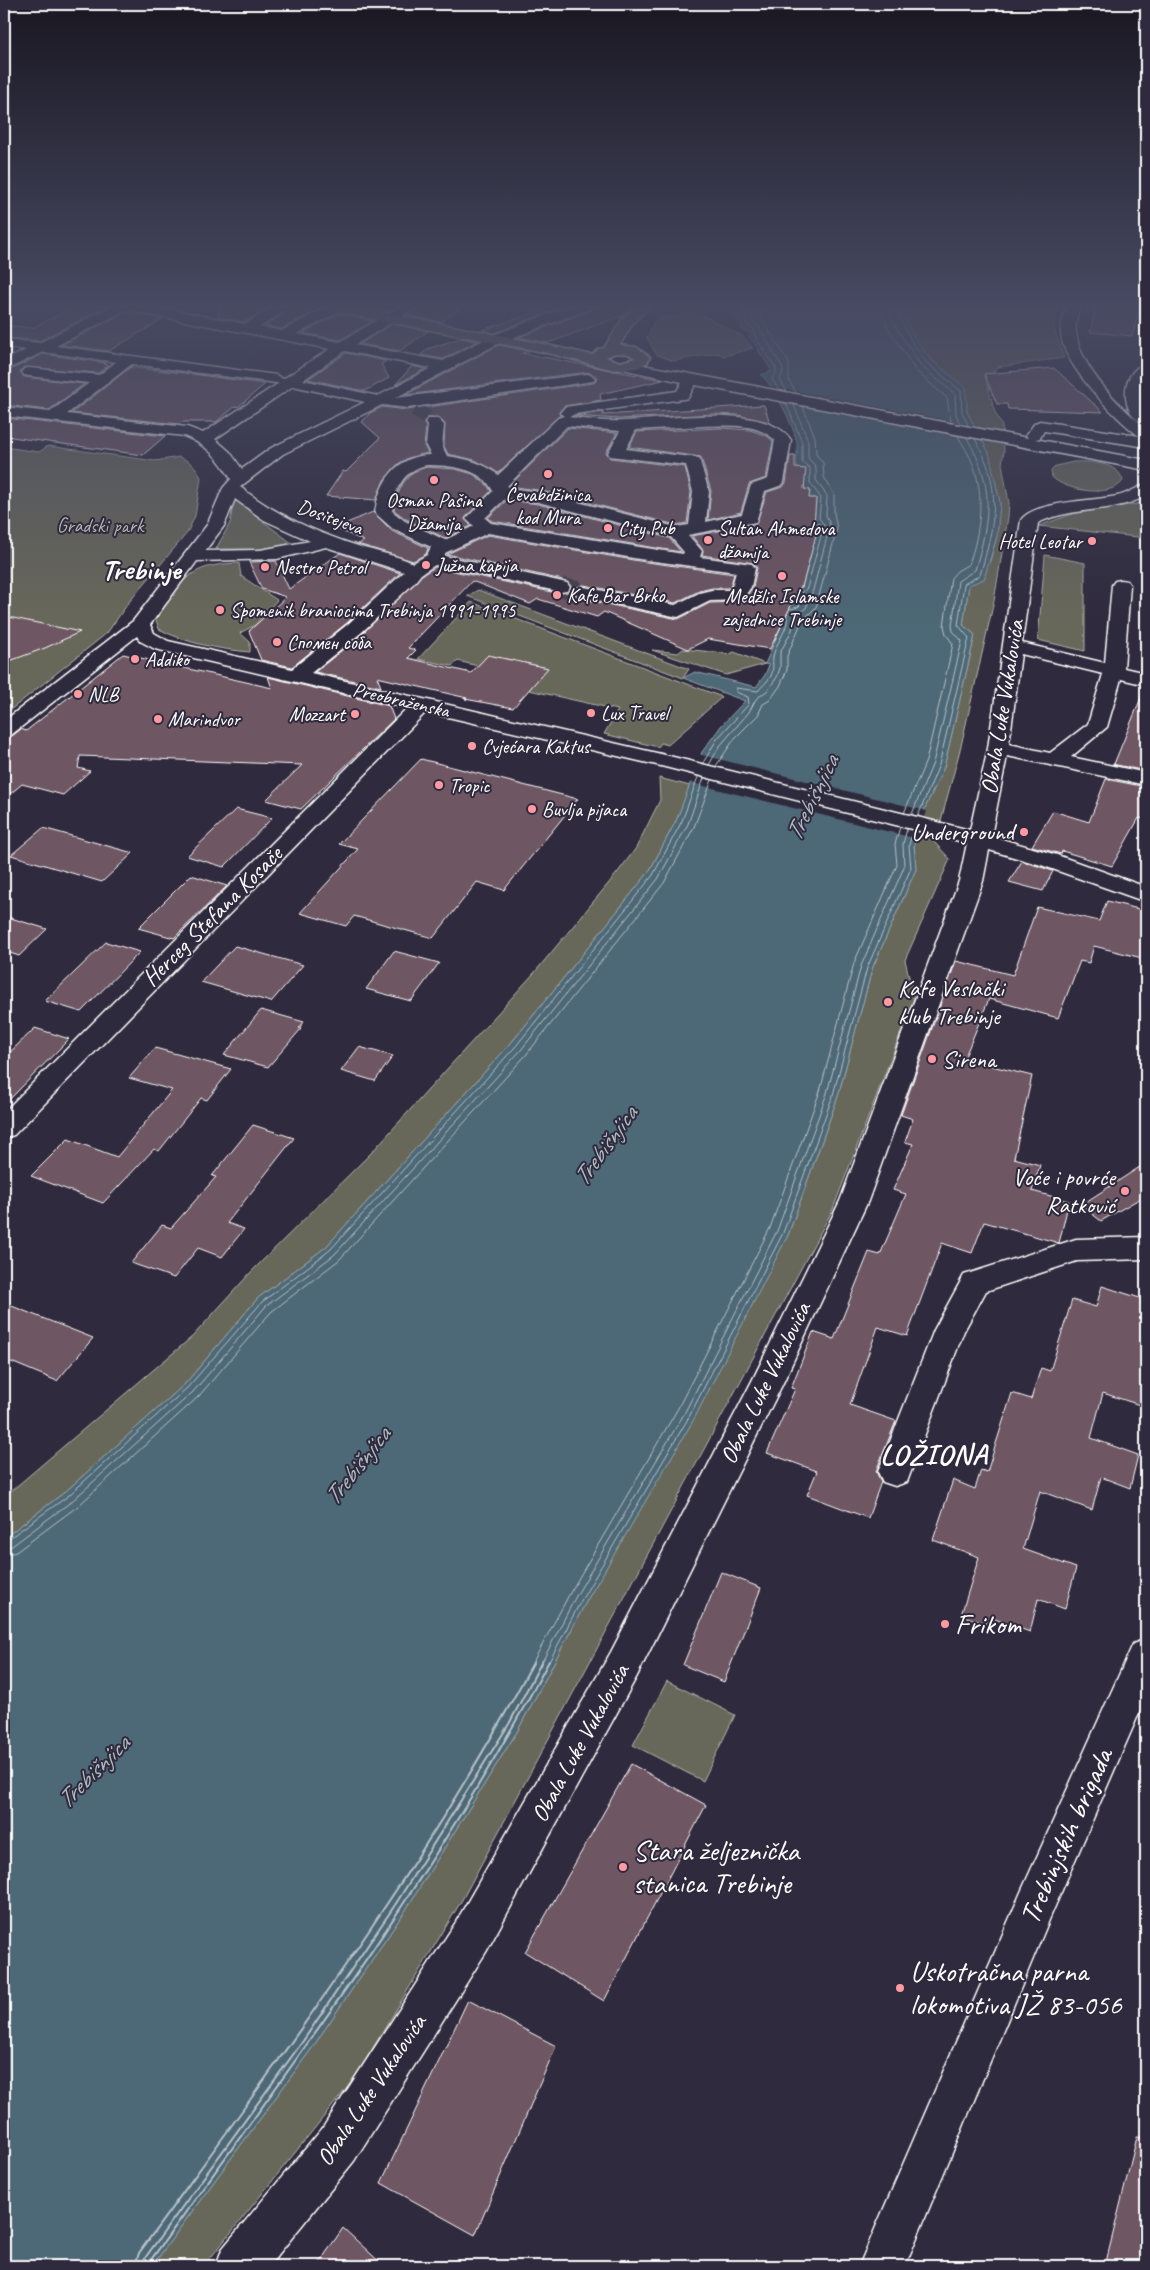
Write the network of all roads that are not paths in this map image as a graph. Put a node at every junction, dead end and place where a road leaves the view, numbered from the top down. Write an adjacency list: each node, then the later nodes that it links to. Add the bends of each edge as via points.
1 (4, 412): 10 (street)
2 (61, 412): 10 (street)
3 (240, 412): 16 (street)
4 (357, 412): 20 (street, via 277,451)
5 (569, 412): 11 (street)
6 (699, 412): 13 (street)
7 (879, 412): 17 (street)
8 (1120, 412): 15 (street)
9 (1139, 412): 15 (street)
10 (54, 417): 16 (street, via 187,432)
11 (563, 421): 14 (street); 21 (street)
12 (433, 422): 18 (street, via 436,425 434,446)
13 (704, 422): 14 (street); 24 (street, via 762,426 783,440 776,482 756,488 750,518)
14 (630, 426): 24 (street, via 616,453 693,462 701,492)
15 (1145, 431): 17 (street, via 1040,426)
16 (206, 438): 20 (street, via 226,455)
17 (1039, 440): 19 (street)
18 (441, 460): 21 (street, via 484,472); 27 (street, via 421,460 406,466 394,480 384,501 383,513)
19 (1146, 466)
20 (235, 483): 26 (street, Dositejeva, via 246,501 279,522); 28 (street, via 215,526)
21 (500, 488): 23 (street, via 475,519); 25 (street)
22 (1146, 490): 35 (street, Obala Luke Vukalovića, via 1116,501 1051,510 1030,520)
23 (486, 527): 27 (street); 29 (street)
24 (697, 529): 25 (street)
25 (676, 532): 29 (street, via 693,552)
26 (325, 542): 28 (street, via 302,550 269,554); 30 (street, Dositejeva)
27 (439, 553): 30 (street); 32 (street)
28 (194, 556): 34 (street)
29 (689, 561): 33 (street, via 746,568 742,587 736,596 713,594 694,600 678,611)
30 (414, 570): 37 (street, via 355,628)
31 (1121, 585): 36 (street)
32 (561, 587)
33 (584, 592)
34 (140, 625): 37 (street, Preobraženska, via 146,637 162,645); 40 (street)
35 (1013, 646): 36 (street); 41 (street, Obala Luke Vukalovića)
36 (1114, 671): 38 (street); 42 (street, via 1098,727)
37 (297, 675): 39 (street, Preobraženska)
38 (1146, 679)
39 (421, 705): 44 (street, Preobraženska); 46 (street, Herceg Stefana Kosače)
40 (5, 728)
41 (998, 748): 42 (street); 44 (street, Obala Luke Vukalovića)
42 (1055, 759): 43 (street)
43 (1146, 778)
44 (961, 835): 45 (street, Preobraženska, via 1049,860); 50 (street, Obala Luke Vukalovića, via 976,848 972,881 854,1201 766,1385 624,1664 461,1954 338,2146)
45 (1146, 895)
46 (6, 1123)
47 (1146, 1248): 48 (street, via 1076,1250 975,1283 950,1330)
48 (895, 1472)
49 (1146, 1656): 51 (street, Trebinjskih brigada, via 1035,1906)
50 (239, 2266)
51 (882, 2266)

